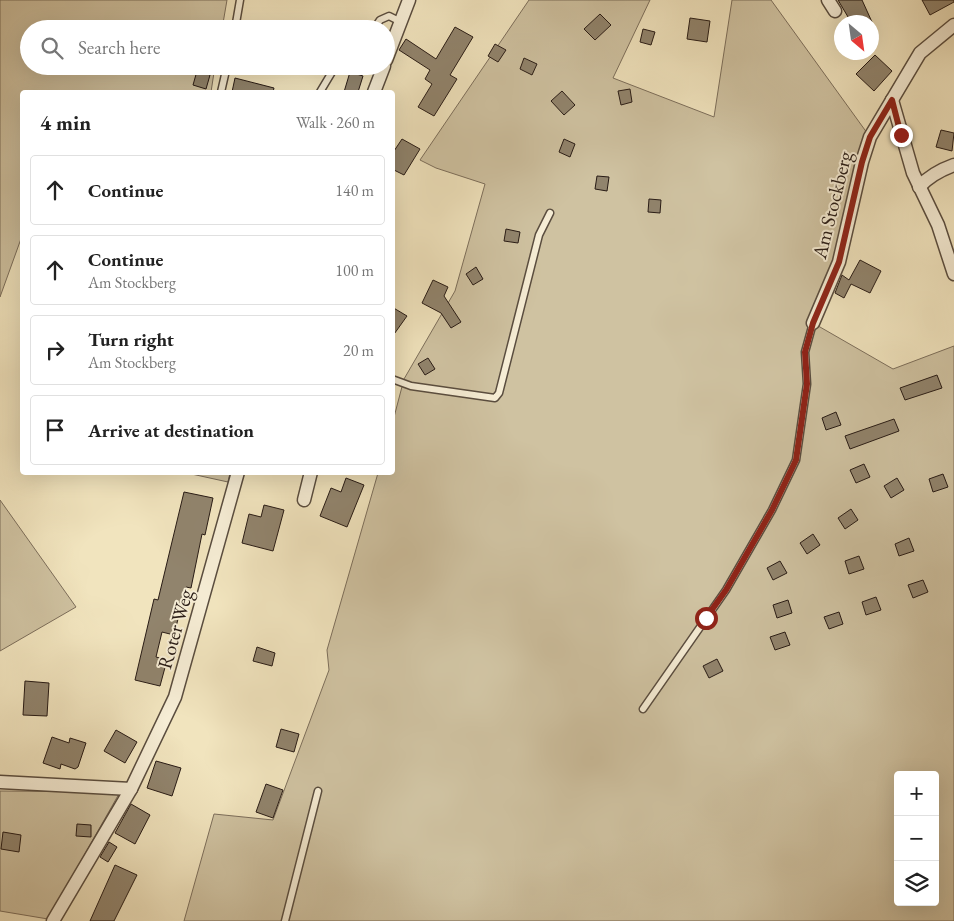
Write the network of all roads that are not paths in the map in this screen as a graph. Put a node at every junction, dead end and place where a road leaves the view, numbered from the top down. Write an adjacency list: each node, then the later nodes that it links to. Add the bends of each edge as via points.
1 (240, 0): 3 (lane)
2 (409, 0): 5 (street)
3 (236, 20)
4 (380, 20): 5 (lane, via 389,16)
5 (401, 22): 7 (street)
6 (954, 25): 14 (street, Am Stockberg, via 920,53)
7 (395, 37)
8 (225, 75): 11 (lane)
9 (330, 75): 12 (lane)
10 (381, 75): 13 (street)
11 (221, 90)
12 (321, 90)
13 (375, 90)
14 (892, 100): 16 (street); 19 (street, Am Stockberg, via 870,137 839,262)
15 (954, 165): 16 (street)
16 (919, 186): 18 (street, via 938,225)
17 (550, 213): 20 (lane, via 539,235 499,393 495,398 411,386)
18 (954, 274)
19 (813, 323): 24 (lane, via 805,352 807,384 796,460 772,510 726,590)
20 (395, 380)
21 (237, 475): 26 (street, Roter Weg, via 175,697)
22 (310, 475): 23 (street)
23 (304, 500)
24 (643, 709)
25 (0, 782): 26 (street)
26 (131, 789): 28 (street, Roter Weg)
27 (318, 791): 29 (lane)
28 (53, 921)
29 (285, 921)

